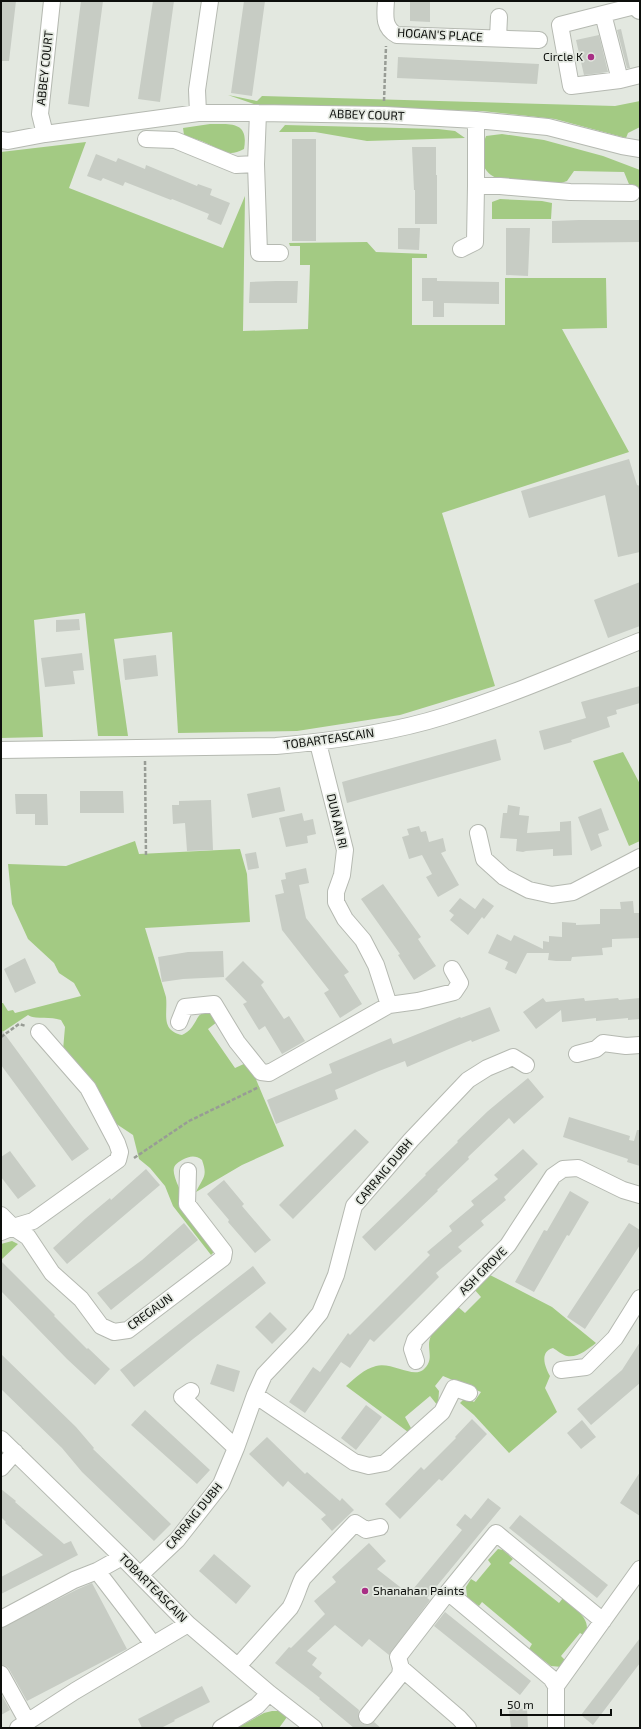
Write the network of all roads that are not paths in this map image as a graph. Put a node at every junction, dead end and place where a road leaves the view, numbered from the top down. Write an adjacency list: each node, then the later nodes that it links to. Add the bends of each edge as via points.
1 (52, 1): 14 (street, ABBEY COURT, via 40,114)
2 (210, 1): 11 (street, via 197,90)
3 (386, 1): 7 (street, HOGAN'S PLACE, via 385,18 390,32 398,35)
4 (639, 5): 5 (street)
5 (604, 14): 10 (street); 10 (street, via 560,25 571,86)
6 (499, 17): 7 (street, HOGAN'S PLACE)
7 (498, 38): 8 (street, HOGAN'S PLACE)
8 (539, 40)
9 (640, 75): 10 (street)
10 (620, 80)
11 (198, 113): 12 (street, ABBEY COURT); 14 (street, ABBEY COURT)
12 (258, 113): 13 (street, ABBEY COURT, via 384,115); 18 (street)
13 (476, 120): 17 (street, ABBEY COURT, via 548,127); 19 (street)
14 (45, 134): 16 (street, ABBEY COURT)
15 (146, 139): 18 (street, via 175,140 236,165)
16 (1, 140)
17 (640, 149)
18 (256, 164): 22 (street, via 259,253)
19 (476, 186): 20 (street); 21 (street, via 475,242)
20 (632, 193)
21 (461, 249)
22 (280, 254)
23 (640, 641): 24 (street, TOBARTEASCAIN, via 506,696 444,717 382,732)
24 (318, 743): 25 (street, TOBARTEASCAIN, via 276,746); 29 (street, DUN AN RI, via 345,850 336,902 345,919 363,940 376,966)
25 (1, 750)
26 (478, 833): 27 (street, via 484,859 504,877 529,890 552,895 573,892)
27 (640, 856)
28 (452, 969): 29 (street, via 460,983 454,992)
29 (389, 1005): 30 (street, via 269,1073 261,1072 237,1042 214,1004 185,1007)
30 (179, 1022)
31 (39, 1032): 38 (street, via 88,1088 120,1152 118,1160 33,1221)
32 (640, 1045): 33 (street, via 603,1043 596,1049)
33 (577, 1054)
34 (526, 1065): 44 (street, CARRAIG DUBH, via 513,1057 486,1068 468,1080 411,1140 354,1206 336,1275 320,1313 264,1375)
35 (188, 1171): 38 (street, CREGAUN, via 186,1204 224,1252 223,1258 128,1330 114,1332 101,1326 80,1299 52,1273 28,1237)
36 (640, 1195): 40 (street, ASH GROVE, via 623,1190 578,1168 563,1169 553,1176 508,1245 415,1340 412,1349)
37 (1, 1214): 38 (street, CREGAUN)
38 (7, 1229)
39 (640, 1298): 41 (street, via 615,1338 586,1366)
40 (416, 1361)
41 (561, 1370)
42 (191, 1390): 46 (street, via 182,1397)
43 (461, 1391): 44 (street, via 442,1412 385,1463 369,1466 354,1462)
44 (255, 1395): 46 (street, CARRAIG DUBH)
45 (1, 1439): 47 (street, TOBARTEASCAIN)
46 (236, 1448): 53 (street, CARRAIG DUBH, via 221,1484 177,1540)
47 (15, 1452): 48 (street); 50 (street, TOBARTEASCAIN)
48 (1, 1468)
49 (380, 1527): 59 (street, via 366,1530 354,1523 303,1578 290,1608)
50 (122, 1557): 52 (street); 53 (street, TOBARTEASCAIN)
51 (640, 1569): 56 (street)
52 (97, 1571): 55 (street, via 74,1580); 58 (street)
53 (140, 1575): 57 (street, TOBARTEASCAIN)
54 (448, 1592): 56 (street, via 496,1533); 60 (street, via 398,1657); 62 (street, via 551,1678)
55 (1, 1619)
56 (603, 1621): 62 (street)
57 (188, 1624): 58 (street); 59 (street, TOBARTEASCAIN)
58 (153, 1644): 65 (street)
59 (238, 1666): 63 (street, TOBARTEASCAIN)
60 (401, 1668): 64 (street, via 400,1675); 68 (street)
61 (1, 1674): 65 (street)
62 (556, 1686): 69 (street)
63 (269, 1692): 66 (street, via 256,1706); 67 (street, TOBARTEASCAIN)
64 (367, 1716)
65 (22, 1725)
66 (221, 1728)
67 (314, 1728)
68 (468, 1728)
69 (556, 1728)

